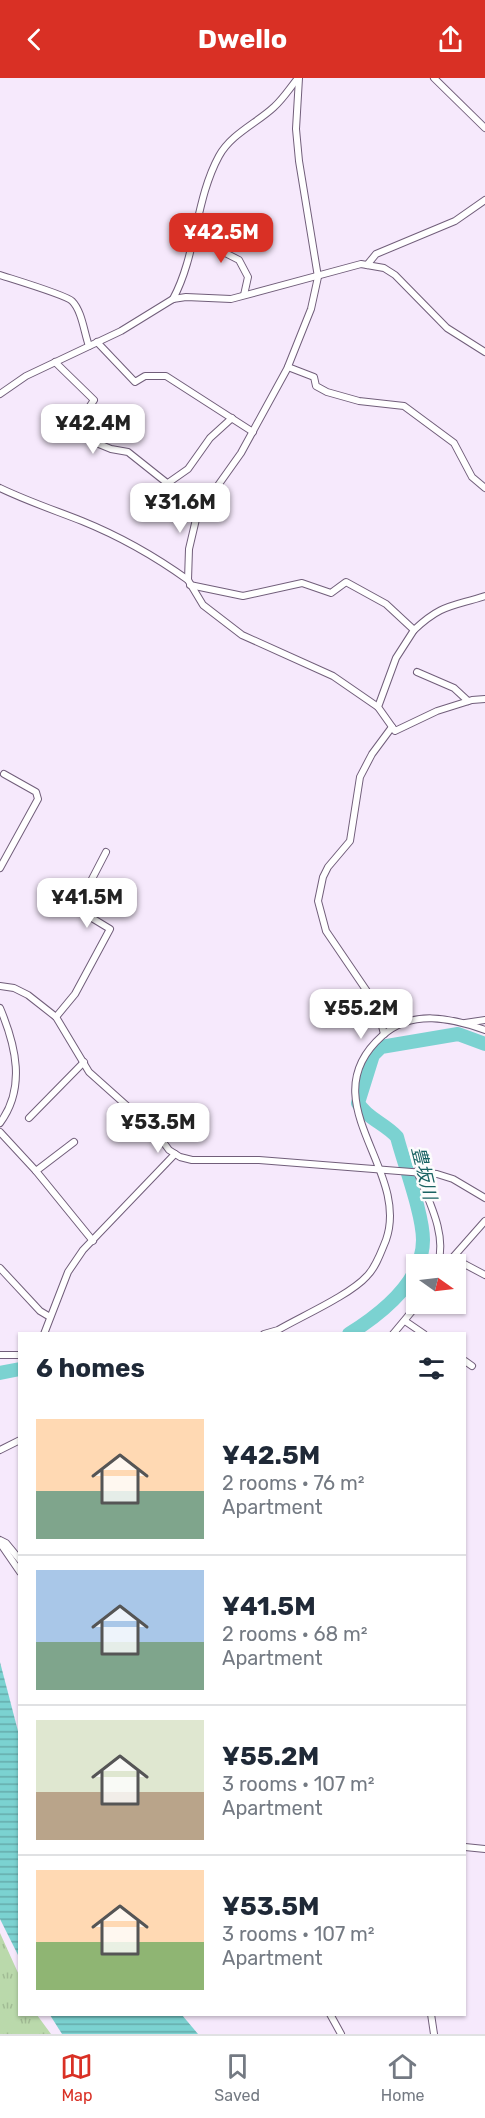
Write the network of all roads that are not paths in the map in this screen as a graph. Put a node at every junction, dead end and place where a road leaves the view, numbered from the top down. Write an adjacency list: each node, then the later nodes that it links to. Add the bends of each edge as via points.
1 (298, 78): 5 (street, via 274,107 220,154 201,203); 8 (street, via 299,161)
2 (434, 78): 3 (street)
3 (485, 128)
4 (485, 200): 6 (street, via 455,221 375,254)
5 (194, 237): 9 (street, via 239,260 248,277); 10 (street, via 189,263)
6 (367, 265): 8 (street, via 349,266); 13 (street, via 395,275 447,328)
7 (0, 275): 12 (street, via 72,301)
8 (318, 277): 9 (street); 15 (street, via 311,309)
9 (244, 295): 10 (street, via 219,300 199,296)
10 (173, 299): 11 (street)
11 (97, 342): 12 (street); 17 (street, via 135,382 145,376 166,376)
12 (88, 346): 14 (street)
13 (485, 352)
14 (55, 362): 16 (street); 19 (street, via 94,400 72,433 128,452)
15 (288, 367): 18 (street); 21 (street, via 314,377 316,386 327,392 359,401 404,406 454,443 472,477)
16 (0, 394)
17 (232, 418): 18 (street); 19 (street, via 210,438 188,470)
18 (253, 432): 22 (street)
19 (168, 483): 22 (street)
20 (0, 488): 23 (street, via 83,522 167,565)
21 (485, 488)
22 (196, 519): 23 (street, via 189,549)
23 (189, 582): 25 (street, via 243,596 294,583 331,593 346,582 386,604); 29 (street, via 203,605 242,635 333,676)
24 (485, 596): 25 (street, via 444,606)
25 (414, 630): 29 (street, via 396,658)
26 (417, 672): 28 (street, via 454,688)
27 (485, 699): 28 (street)
28 (468, 701): 30 (street, via 437,711 401,730)
29 (378, 708): 30 (street)
30 (392, 727): 40 (street, via 360,777 350,841 328,867 318,901 327,931 377,1006)
31 (4, 774): 33 (street, via 36,792 39,800)
32 (106, 852): 36 (street, via 78,906 110,929 75,994)
33 (0, 868)
34 (0, 986): 36 (street, via 14,987)
35 (0, 1008): 43 (street, via 16,1063 10,1109)
36 (56, 1017): 41 (street)
37 (485, 1020): 38 (street)
38 (463, 1023): 39 (street); 40 (street, via 423,1018)
39 (485, 1030)
40 (384, 1034): 47 (street, via 363,1058 355,1092 360,1122)
41 (84, 1062): 42 (street); 46 (street, via 105,1088)
42 (29, 1118)
43 (0, 1123)
44 (0, 1132): 48 (street)
45 (74, 1142): 48 (street)
46 (176, 1154): 47 (street, via 192,1160 259,1160); 52 (street)
47 (380, 1169): 49 (street); 62 (street, via 390,1201 391,1220 368,1276)
48 (36, 1171): 52 (street)
49 (415, 1171): 50 (street, via 453,1179); 53 (street, via 438,1226)
50 (485, 1198)
51 (485, 1221): 54 (street)
52 (93, 1240): 59 (street, via 68,1272)
53 (439, 1254)
54 (456, 1254)
55 (466, 1265): 57 (street)
56 (0, 1268): 59 (street)
57 (485, 1275)
58 (410, 1314): 60 (street)
59 (50, 1317): 61 (street)
60 (405, 1321): 63 (street); 64 (street)
61 (45, 1332)
62 (271, 1332)
63 (395, 1332)
64 (421, 1332)
65 (0, 1355): 66 (street)
66 (18, 1355)
67 (466, 1362): 68 (street)
68 (472, 1366)
69 (18, 1441): 70 (street)
70 (0, 1450)
71 (0, 1541): 72 (street); 73 (street)
72 (18, 1558)
73 (18, 1569)
74 (466, 1847): 75 (street)
75 (485, 1849)
76 (331, 2016): 78 (street)
77 (431, 2016): 79 (street)
78 (341, 2034)
79 (434, 2034)

